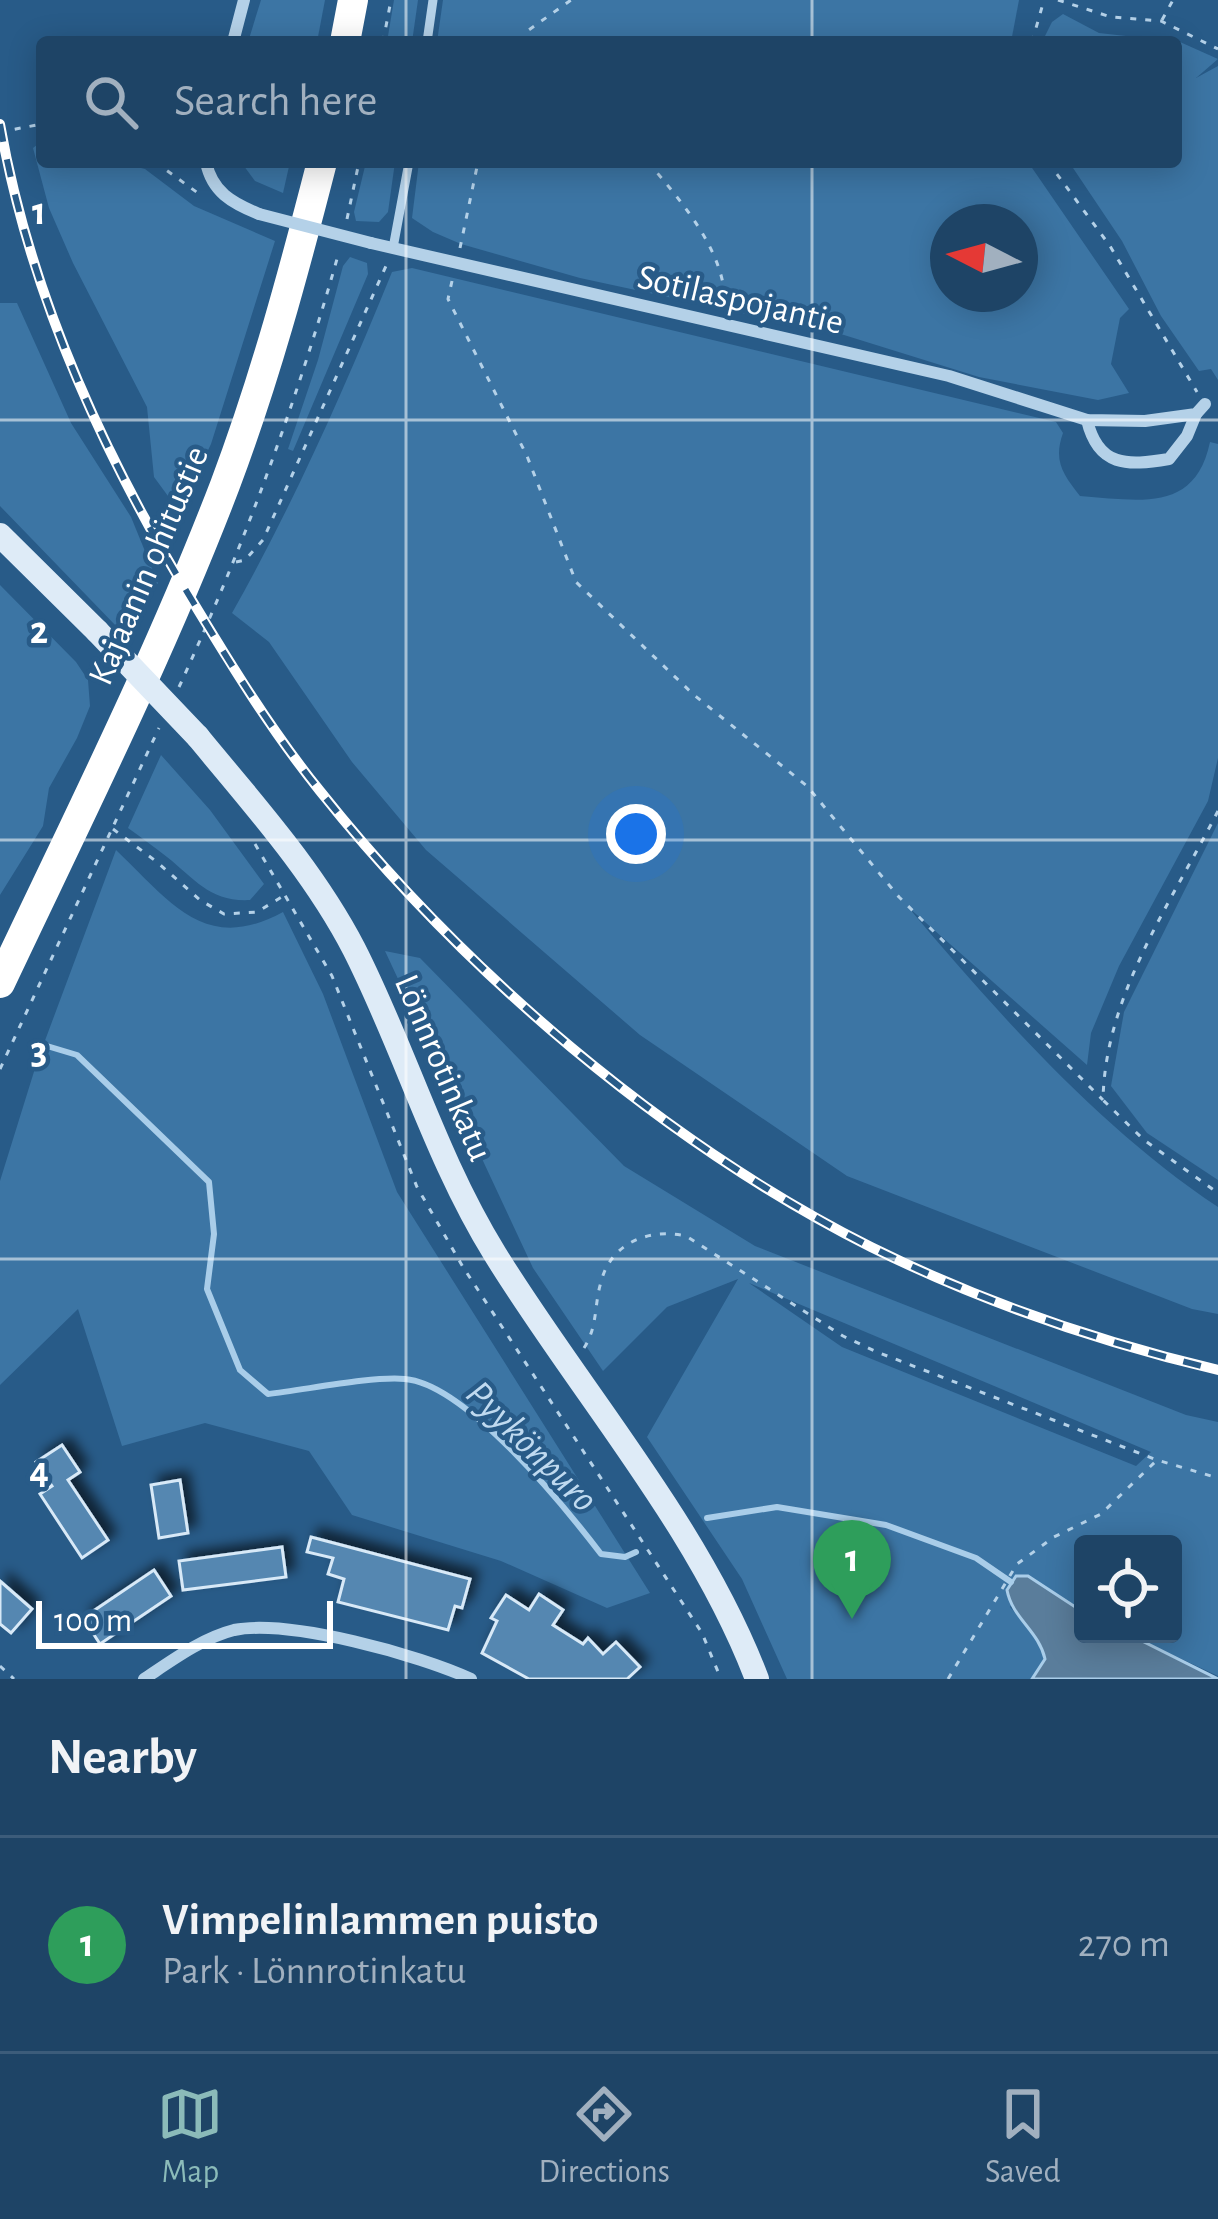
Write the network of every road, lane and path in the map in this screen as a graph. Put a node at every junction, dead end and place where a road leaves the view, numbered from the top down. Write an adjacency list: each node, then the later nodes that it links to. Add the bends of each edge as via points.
1 (244, 0): 10 (street)
2 (353, 0): 11 (highway)
3 (391, 0): 12 (path)
4 (433, 0): 13 (lane)
5 (571, 0): 14 (path)
6 (1044, 0): 15 (path)
7 (1058, 0): 9 (path, via 1111,17)
8 (1173, 0): 9 (path)
9 (1161, 21): 16 (path)
10 (235, 36)
11 (347, 36)
12 (384, 36)
13 (428, 36)
14 (524, 36)
15 (1034, 36)
16 (1218, 49)
17 (36, 125): 18 (path)
18 (0, 132)
19 (163, 168): 26 (path)
20 (208, 168): 27 (street, Sotilaspojantie, bridge, via 218,191 259,214)
21 (320, 168): 37 (highway, Kajaanin ohitustie, via 225,484)
22 (409, 168): 27 (lane)
23 (477, 168): 28 (path)
24 (653, 168): 29 (path, via 725,284)
25 (1052, 168): 30 (path, via 1110,246)
26 (210, 202)
27 (393, 248): 28 (street, Sotilaspojantie); 33 (path, via 262,540)
28 (456, 263): 29 (street, Sotilaspojantie); 38 (path, via 448,299 527,456 576,582 807,786 899,897)
29 (722, 325): 31 (street, Sotilaspojantie, via 949,376)
30 (1201, 409): 31 (street, Sotilaspojantie, via 1145,422); 31 (street, via 1169,459 1147,463 1114,461 1092,442)
31 (1087, 420)
32 (0, 535): 47 (street, Lönnrotinkatu, bridge, via 198,737 316,886 353,948 457,1186 692,1552)
33 (236, 562)
34 (1218, 812): 38 (path, via 1116,1011)
35 (110, 827): 36 (path, via 224,914 257,912)
36 (287, 894)
37 (0, 982)
38 (1103, 1100): 39 (path)
39 (1218, 1193)
40 (581, 1352): 41 (path, via 592,1335 601,1278 620,1249 663,1231 686,1236 877,1352)
41 (1157, 1460): 42 (path); 48 (path, via 1101,1514 1017,1564)
42 (1218, 1478)
43 (0, 1666): 44 (path)
44 (14, 1679)
45 (144, 1679): 46 (street, via 200,1644 262,1627 294,1628)
46 (471, 1679)
47 (757, 1679)
48 (948, 1679)

